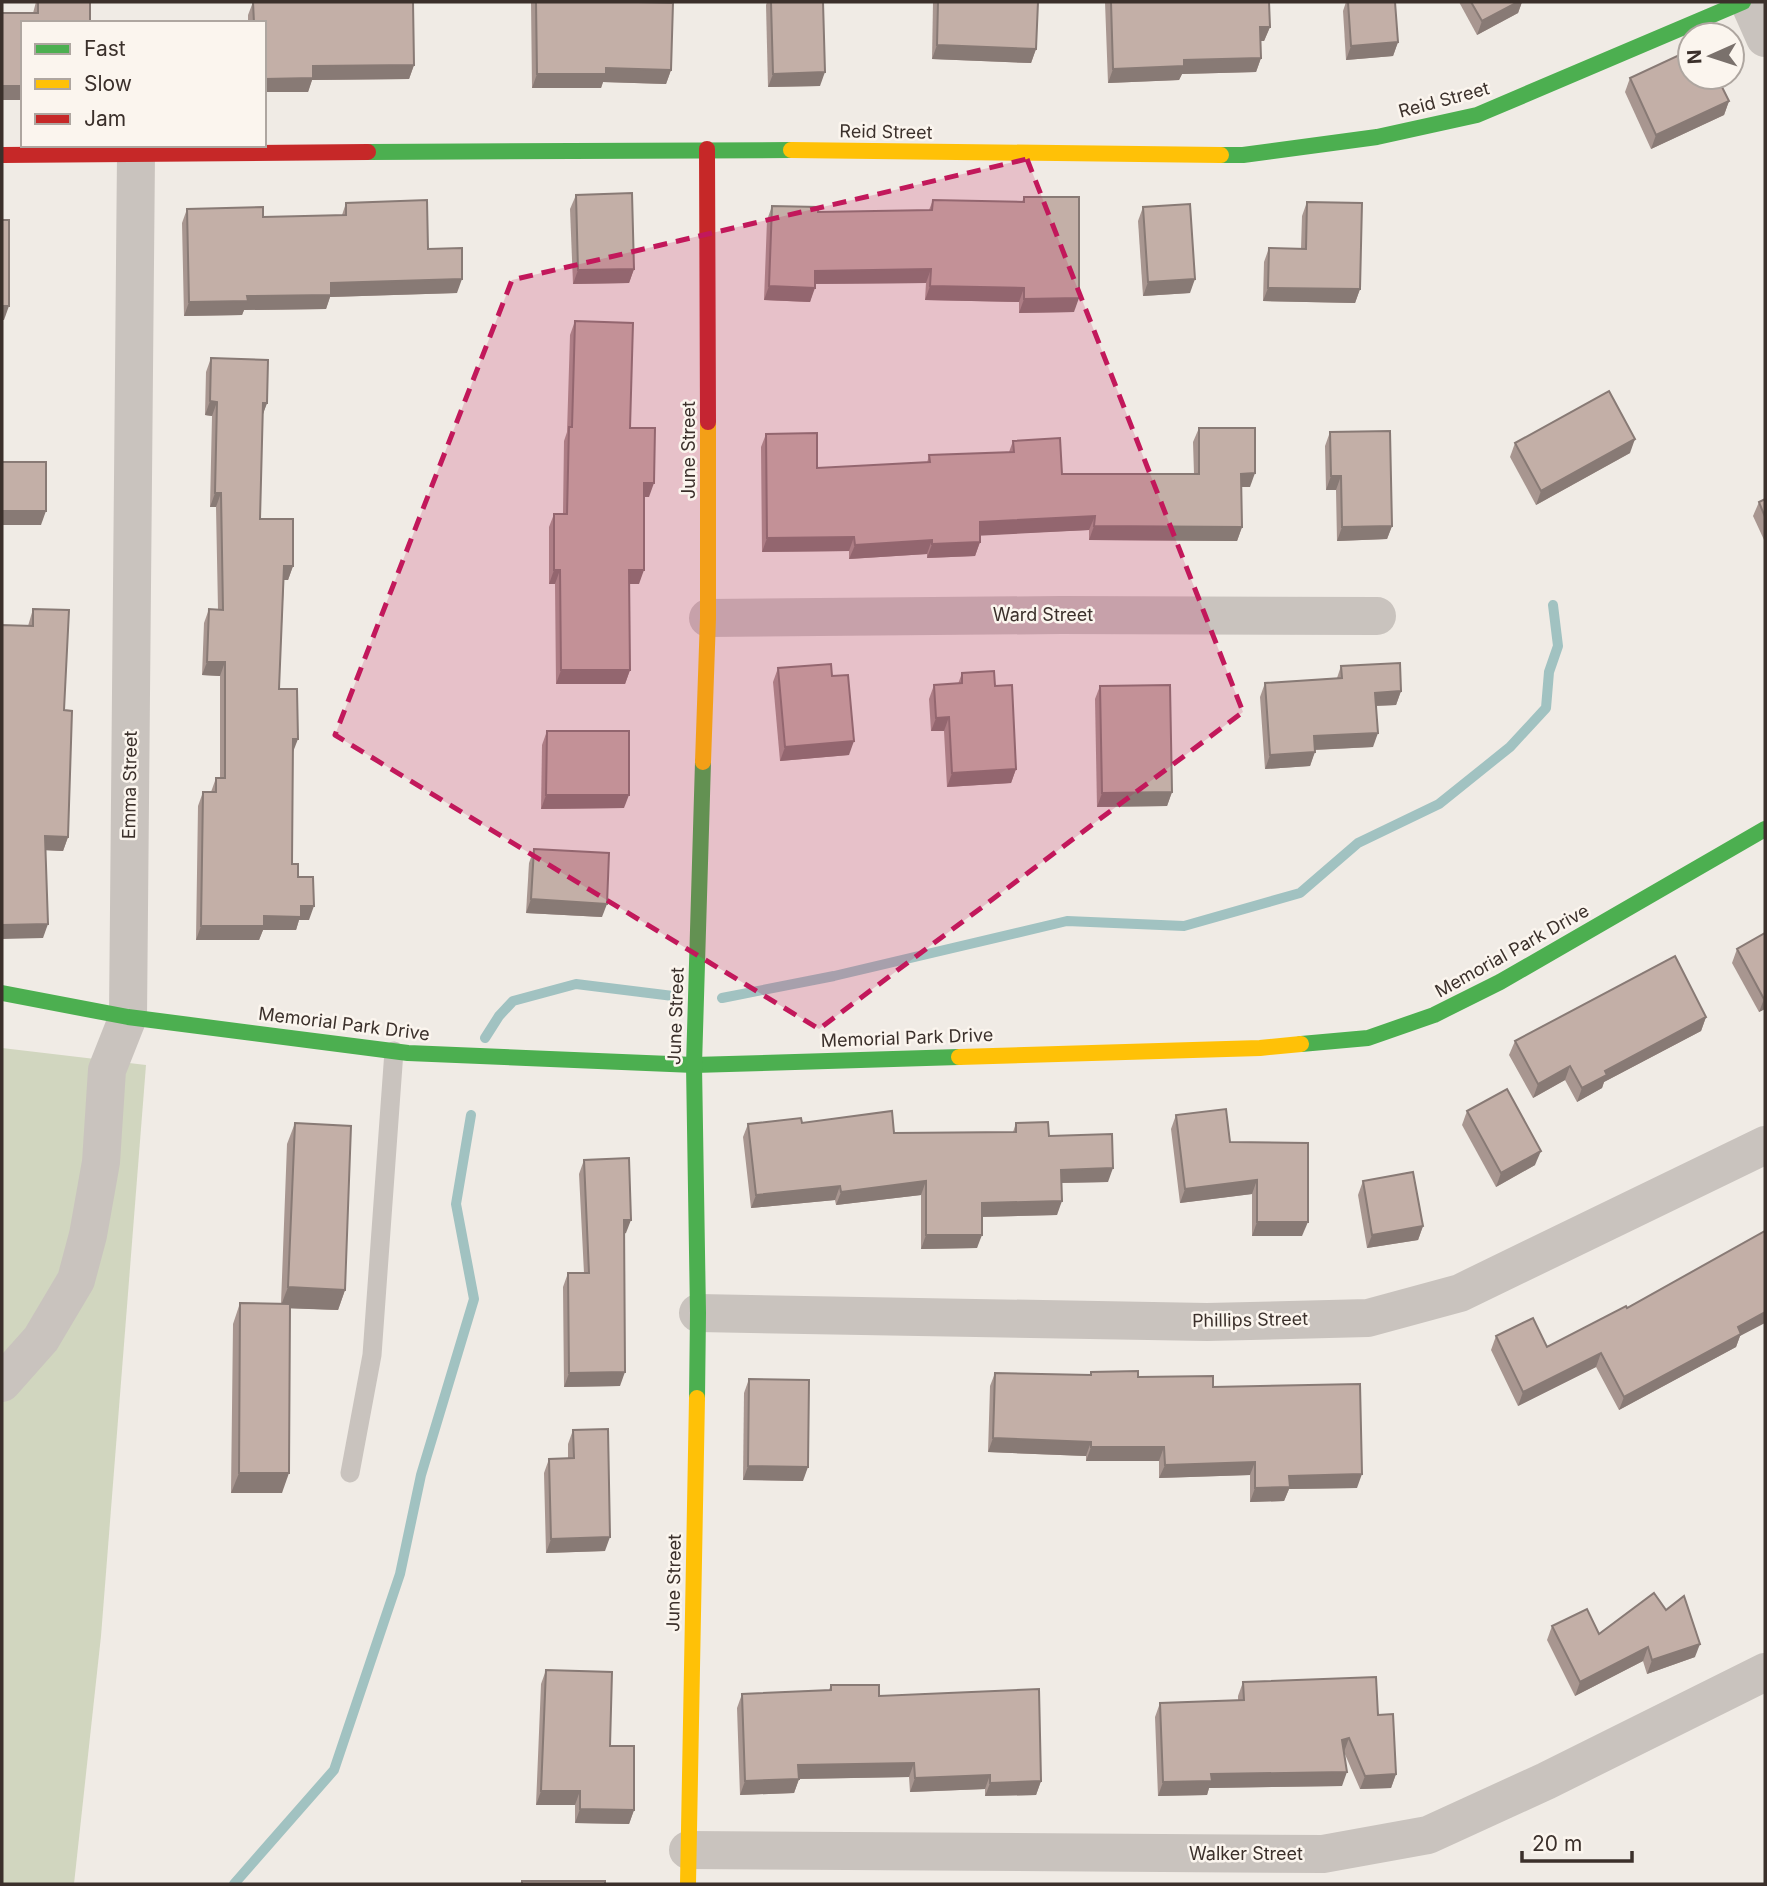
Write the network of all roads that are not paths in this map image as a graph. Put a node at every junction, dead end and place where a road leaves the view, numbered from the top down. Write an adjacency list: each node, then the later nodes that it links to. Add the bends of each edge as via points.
1 (1743, 2): 4 (street, Reid Street, via 1477,115 1377,137 1243,155)
2 (1749, 2): 3 (street)
3 (1765, 38)
4 (707, 149): 6 (street, Reid Street); 8 (street, June Street)
5 (2, 155): 6 (street, Reid Street)
6 (136, 155): 11 (street, Emma Street)
7 (1377, 616): 8 (street, Ward Street)
8 (708, 618): 13 (street, June Street)
9 (1765, 829): 13 (street, Memorial Park Drive, via 1500,982 1434,1015 1368,1038 1260,1048)
10 (2, 993): 11 (street, Memorial Park Drive)
11 (128, 1017): 12 (street, Memorial Park Drive); 16 (street, Emma Street, via 107,1070 101,1162 76,1280 41,1339)
12 (394, 1051): 13 (street, Memorial Park Drive); 17 (lane, via 372,1354)
13 (694, 1065): 15 (street, June Street)
14 (1765, 1145): 15 (street, Phillips Street, via 1460,1293 1368,1318 1207,1322)
15 (698, 1312): 19 (street, June Street)
16 (2, 1383)
17 (351, 1473)
18 (1765, 1672): 19 (street, Walker Street, via 1428,1835 1323,1854)
19 (688, 1867)

